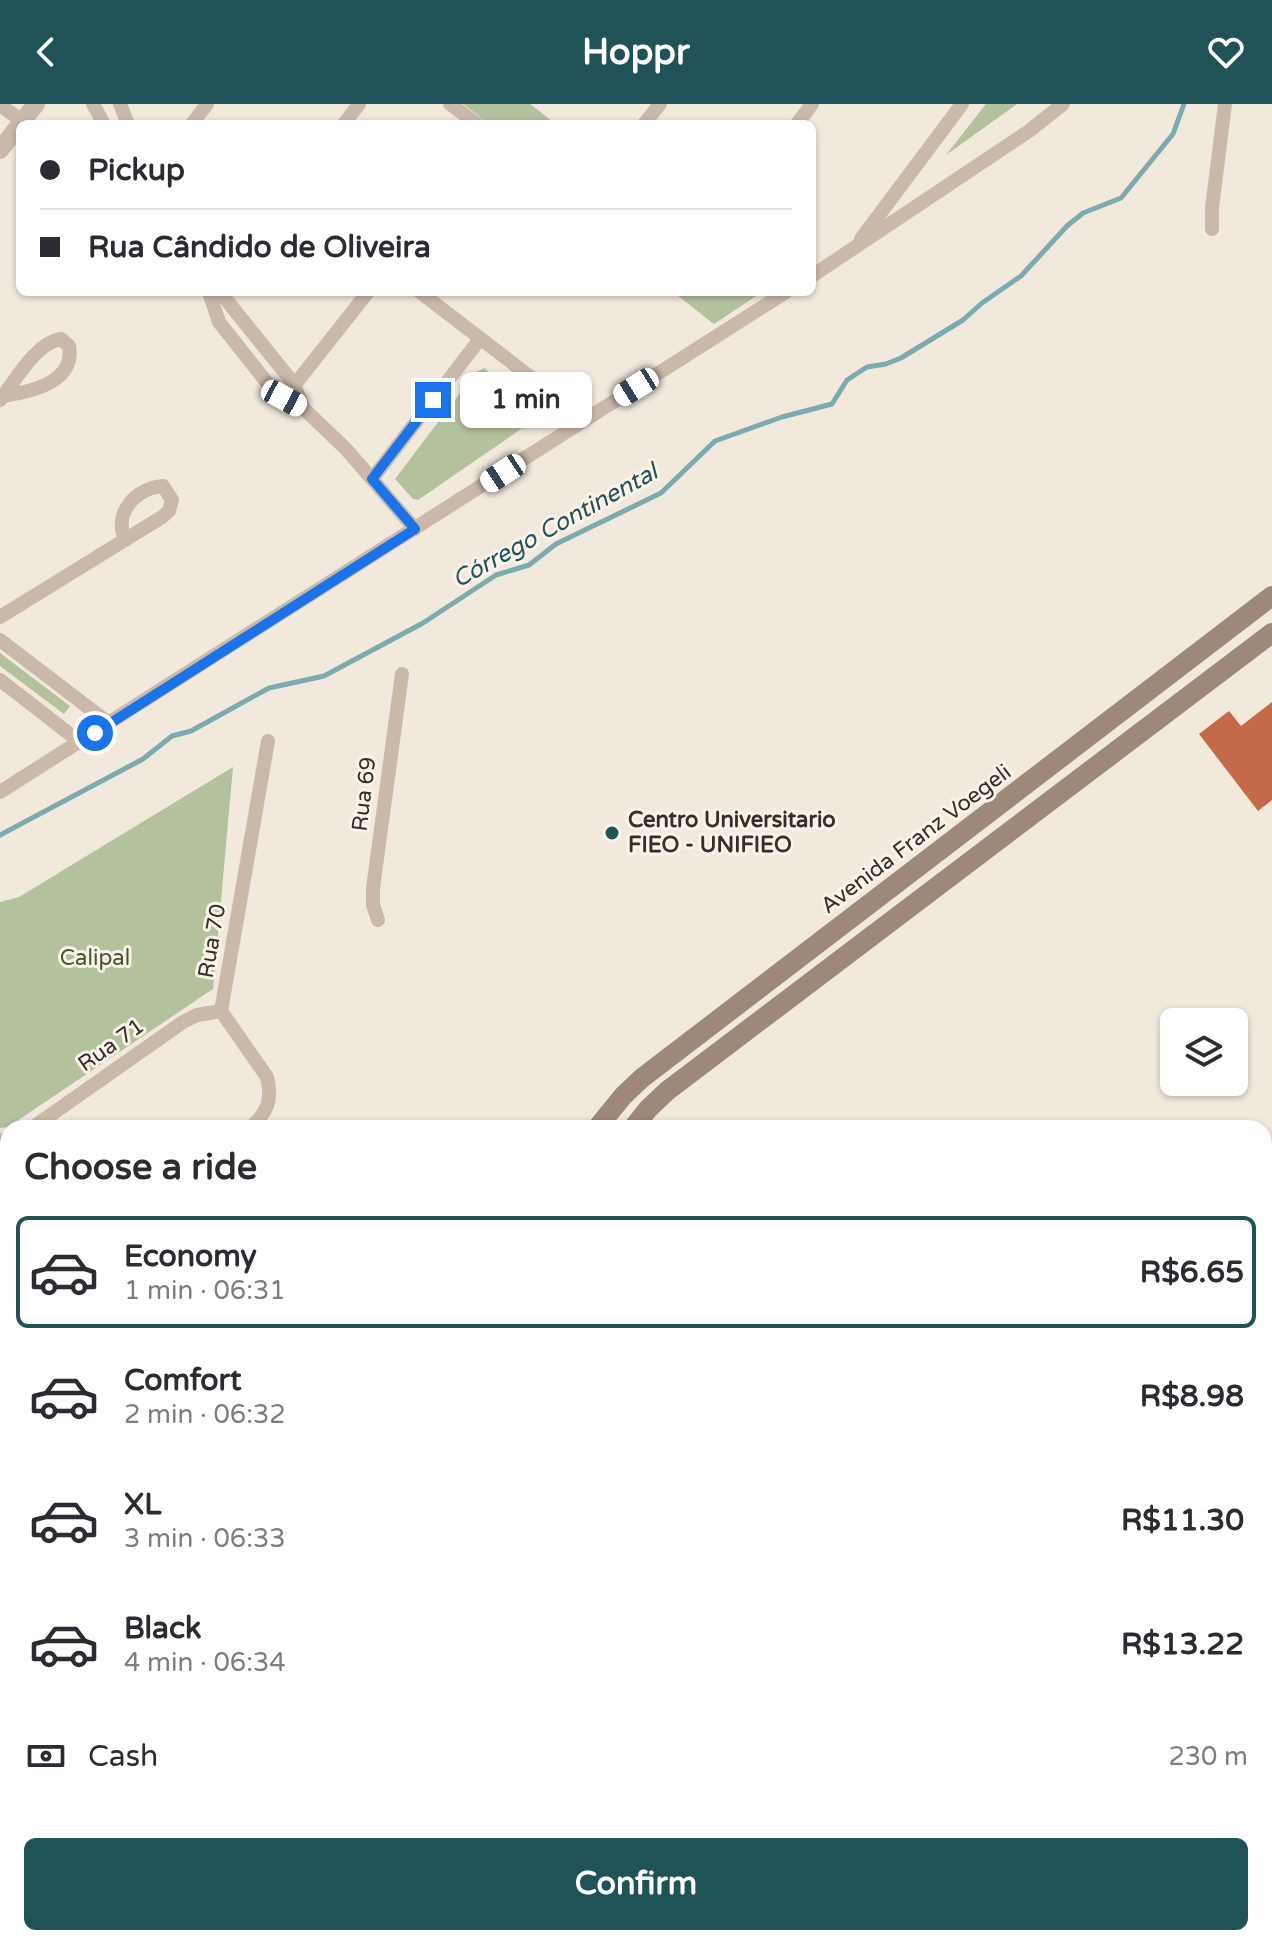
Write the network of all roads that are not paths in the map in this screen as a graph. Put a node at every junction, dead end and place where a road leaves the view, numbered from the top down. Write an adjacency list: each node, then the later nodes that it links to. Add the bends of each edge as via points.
1 (36, 104): 9 (street)
2 (450, 104): 10 (street)
3 (660, 104): 11 (street)
4 (962, 104): 15 (street)
5 (1063, 104): 15 (street)
6 (1225, 104): 14 (street)
7 (0, 105): 8 (street)
8 (18, 120)
9 (23, 120)
10 (472, 120)
11 (647, 120)
12 (16, 129): 13 (street)
13 (0, 150)
14 (1212, 229)
15 (854, 249): 16 (street)
16 (816, 273)
17 (214, 296): 25 (street, via 219,322)
18 (216, 296): 23 (street)
19 (365, 296): 23 (street)
20 (425, 296): 22 (street)
21 (780, 296): 27 (street)
22 (480, 339): 27 (street); 28 (street)
23 (294, 384): 25 (street); 26 (street)
24 (1, 398): 24 (street, via 48,343 61,339 69,346 70,358 50,384)
25 (284, 398): 26 (street)
26 (303, 408): 28 (street)
27 (585, 419): 29 (street)
28 (372, 479): 29 (street)
29 (415, 529): 37 (street)
30 (125, 539): 32 (street)
31 (1272, 596): 45 (main road, Avenida Franz Voegeli, via 642,1078)
32 (0, 617)
33 (1272, 633): 46 (main road, via 667,1091)
34 (0, 640): 37 (street)
35 (402, 674): 41 (street, Rua 69, via 373,888)
36 (0, 680): 39 (street)
37 (110, 724): 39 (street)
38 (268, 741): 42 (street, Rua 70)
39 (80, 742): 40 (street)
40 (0, 792)
41 (378, 920)
42 (221, 1011): 43 (street, Rua 71, via 183,1022); 44 (street, Rua 70, via 267,1077 268,1108)
43 (43, 1120)
44 (259, 1120)
45 (606, 1120)
46 (639, 1120)

